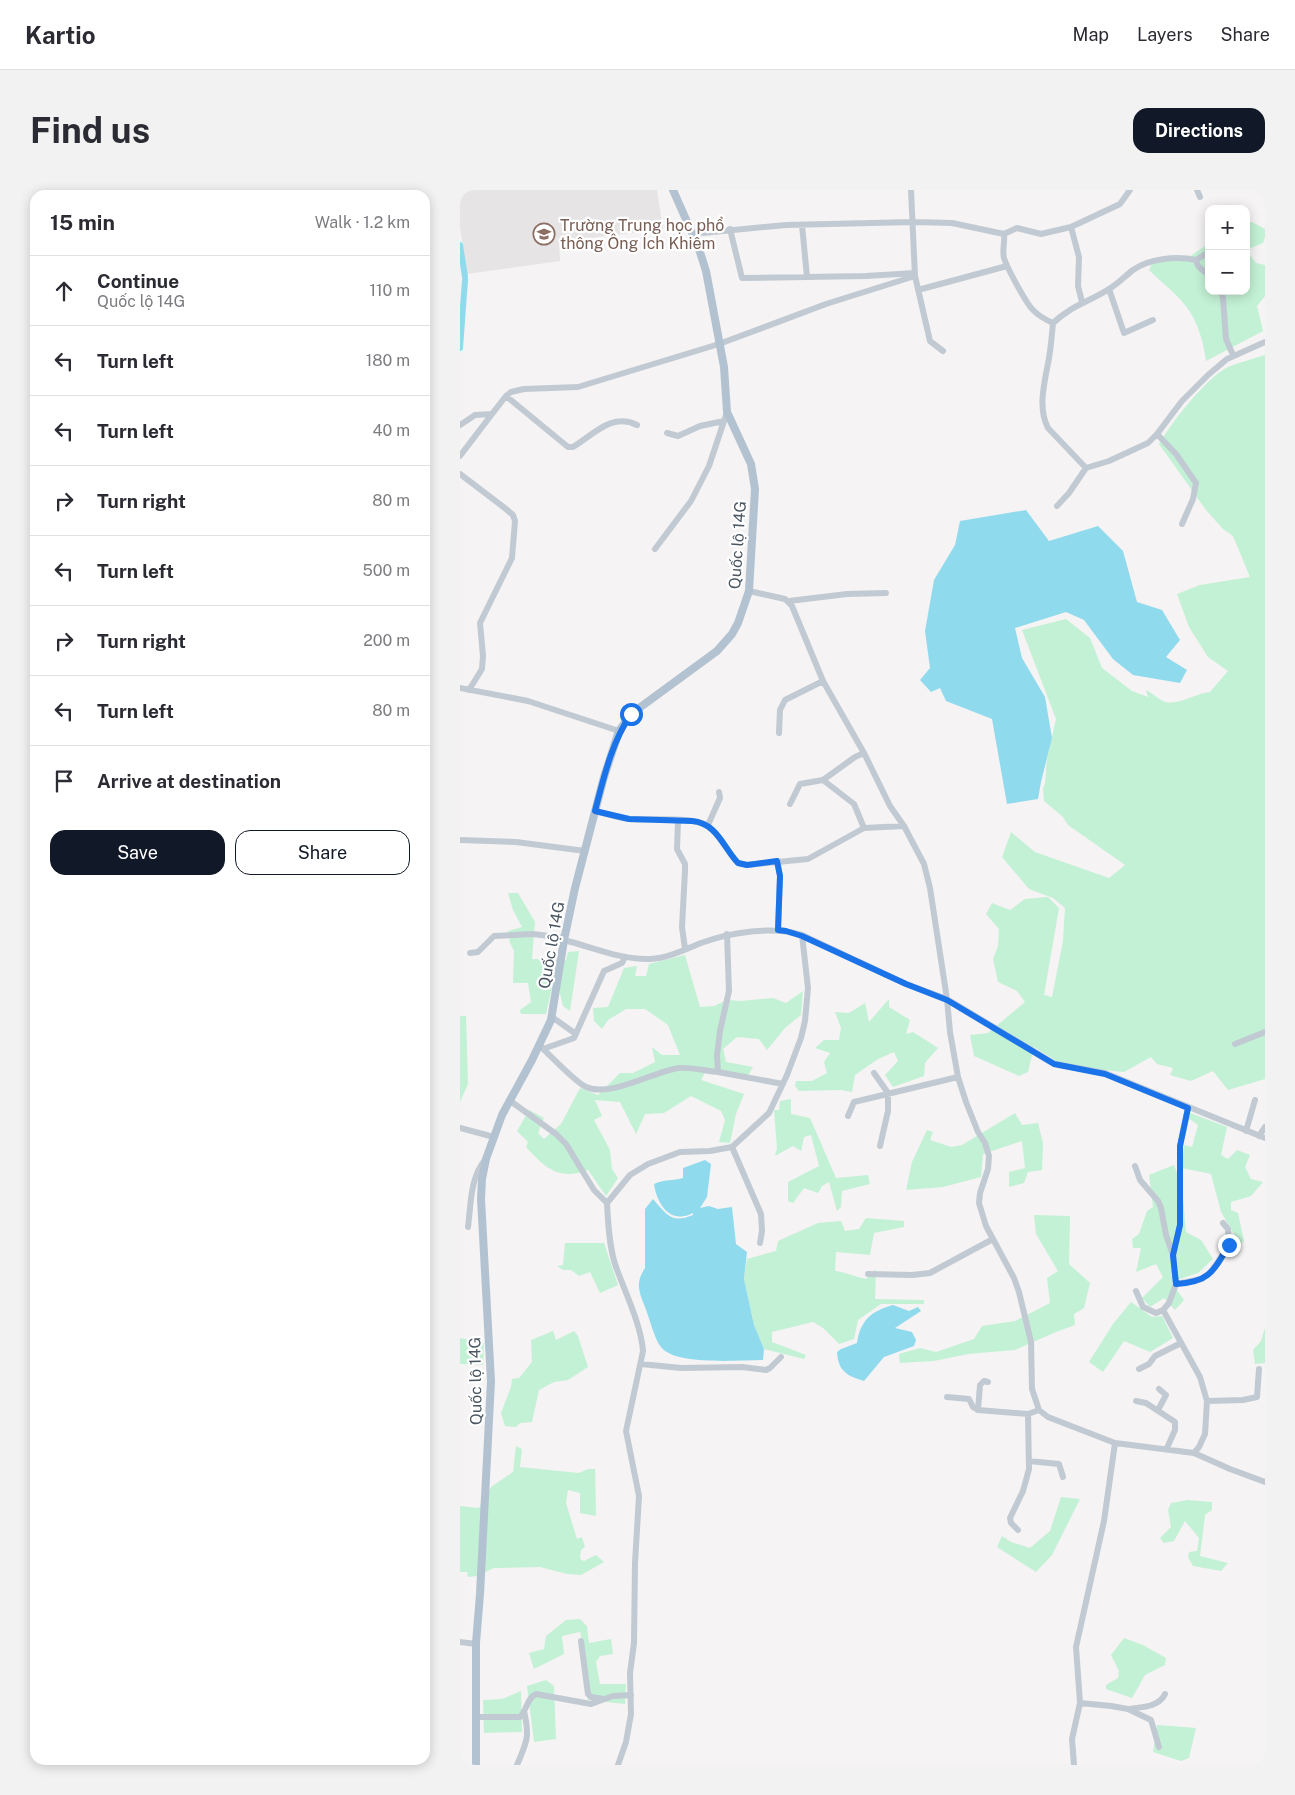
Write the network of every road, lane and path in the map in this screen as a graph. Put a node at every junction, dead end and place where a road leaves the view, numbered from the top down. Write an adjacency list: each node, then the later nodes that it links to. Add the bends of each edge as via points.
1 (673, 190): 10 (main road, Quốc lộ 14G)
2 (911, 190): 6 (street)
3 (1130, 190): 8 (street, via 1120,204)
4 (1197, 190): 5 (street)
5 (1200, 197)
6 (914, 222): 7 (street); 11 (street, via 952,224); 16 (street)
7 (802, 225): 9 (street); 18 (street)
8 (1071, 227): 11 (street, via 1041,234 1017,228); 23 (street, via 1079,257 1078,286)
9 (730, 229): 10 (street); 18 (street, via 742,278)
10 (692, 234): 27 (main road, Quốc lộ 14G, via 706,271)
11 (1004, 234): 14 (street, via 1003,251)
12 (1205, 254): 13 (street)
13 (1196, 260): 15 (street); 19 (street, via 1179,258 1148,263)
14 (1008, 266): 21 (street); 25 (street, via 1032,310)
15 (1205, 273)
16 (915, 275): 17 (street); 20 (street); 21 (street)
17 (866, 276): 18 (street); 20 (street)
18 (807, 277)
19 (1109, 289): 23 (street); 24 (street, via 1124,333)
20 (868, 290): 27 (street)
21 (918, 290): 28 (street, via 930,341)
22 (1222, 295): 29 (street, via 1226,339)
23 (1082, 302): 25 (street)
24 (1153, 320)
25 (1053, 322): 39 (street, via 1042,395 1044,420)
26 (1265, 342): 29 (street)
27 (719, 344): 30 (street, via 578,386 524,389); 31 (main road, Quốc lộ 14G)
28 (943, 351)
29 (1233, 355): 37 (street, via 1182,401)
30 (506, 396): 32 (street); 35 (street, via 568,447 573,447 595,430 619,421)
31 (727, 412): 33 (street); 44 (main road, Quốc lộ 14G, via 750,464 755,489)
32 (492, 414): 34 (street, via 475,416); 38 (street)
33 (724, 421): 36 (street, via 700,426 678,436); 43 (street, via 710,466 692,501)
34 (460, 425)
35 (637, 425)
36 (667, 434)
37 (1157, 434): 39 (street, via 1144,445); 42 (street, via 1196,483)
38 (460, 456)
39 (1086, 468): 41 (street)
40 (460, 474): 49 (street, via 506,509 515,521 512,558 480,623 482,669)
41 (1057, 506)
42 (1182, 524)
43 (655, 549)
44 (749, 591): 46 (street); 50 (main road, Quốc lộ 14G, via 732,634 717,651 631,714)
45 (886, 593): 46 (street, via 847,594)
46 (789, 602): 47 (street)
47 (823, 681): 51 (street, via 785,700 780,710); 52 (street)
48 (460, 688): 49 (street)
49 (469, 690): 50 (street, via 528,701)
50 (620, 731): 56 (main road, Quốc lộ 14G)
51 (778, 733)
52 (864, 753): 53 (street); 59 (street, via 890,806)
53 (823, 780): 55 (street, via 800,784); 60 (street, via 854,804)
54 (719, 792): 58 (street, via 720,798)
55 (790, 804)
56 (595, 811): 57 (street, via 629,819); 62 (main road, Quốc lộ 14G)
57 (678, 821): 58 (street, via 700,822); 68 (street, via 677,848 685,871 682,927)
58 (708, 826): 63 (street, via 738,863)
59 (904, 826): 60 (street); 71 (street, via 924,864 930,888)
60 (864, 828): 63 (street, via 808,859)
61 (460, 840): 62 (street)
62 (584, 851): 67 (main road, Quốc lộ 14G)
63 (777, 861): 64 (street, via 780,876)
64 (778, 930): 65 (street); 66 (street)
65 (727, 934): 68 (street); 77 (street, via 729,991 720,1031)
66 (802, 936): 71 (street); 80 (street, via 808,988 805,1021)
67 (564, 939): 69 (street, via 534,934 494,936 478,952); 70 (street); 72 (main road, Quốc lộ 14G)
68 (685, 949): 70 (street, via 671,956 651,959)
69 (470, 953)
70 (624, 957): 74 (street, via 622,964 604,971)
71 (947, 1000): 79 (street); 84 (street, via 1054,1064 1105,1074)
72 (552, 1017): 74 (street); 76 (main road, Quốc lộ 14G)
73 (1265, 1032): 75 (street)
74 (576, 1034): 76 (street, via 574,1038)
75 (1235, 1044)
76 (541, 1047): 77 (street, via 578,1082 591,1089 602,1090 680,1068); 82 (main road, Quốc lộ 14G)
77 (718, 1072): 80 (street)
78 (874, 1073): 81 (street)
79 (958, 1077): 81 (street); 98 (street, via 978,1132 985,1142 988,1169 980,1203)
80 (783, 1084): 92 (street, via 769,1113)
81 (888, 1093): 85 (street, via 854,1102); 91 (street, via 888,1110)
82 (509, 1100): 89 (main road, Quốc lộ 14G); 95 (street, via 561,1139 594,1190)
83 (1256, 1100): 88 (street)
84 (1188, 1108): 88 (street); 100 (street, via 1180,1146 1180,1225)
85 (848, 1116)
86 (1265, 1127): 90 (street)
87 (460, 1128): 89 (street)
88 (1246, 1131): 90 (street)
89 (494, 1137): 93 (main road, Quốc lộ 14G)
90 (1262, 1137)
91 (880, 1146)
92 (732, 1147): 95 (street, via 680,1152 648,1164 630,1175); 99 (street, via 761,1214)
93 (486, 1158): 97 (street, via 474,1180); 128 (main road, Quốc lộ 14G, via 481,1200 491,1381)
94 (1135, 1166): 100 (street, via 1140,1180 1158,1200)
95 (607, 1203): 107 (street, via 614,1261 643,1344)
96 (1223, 1222): 102 (street, via 1228,1229 1229,1245 1211,1272 1202,1279)
97 (468, 1227)
98 (993, 1239): 101 (street, via 930,1273); 116 (street, via 1014,1278 1023,1305 1031,1342 1032,1389)
99 (760, 1243)
100 (1173, 1255): 102 (street)
101 (868, 1274)
102 (1176, 1284): 104 (street)
103 (1136, 1291): 104 (street, via 1144,1307 1156,1313)
104 (1163, 1310): 105 (street)
105 (1181, 1343): 108 (street, via 1155,1356); 114 (street, via 1200,1377)
106 (781, 1357): 107 (street, via 766,1370)
107 (640, 1364): 130 (street, via 626,1431 639,1496)
108 (1139, 1369)
109 (1259, 1369): 114 (street, via 1257,1396 1243,1400)
110 (988, 1382): 115 (street, via 980,1385)
111 (1159, 1389): 117 (street, via 1166,1395)
112 (947, 1397): 115 (street, via 968,1399)
113 (1136, 1401): 117 (street)
114 (1207, 1401): 121 (street, via 1205,1434)
115 (978, 1410): 118 (street)
116 (1038, 1410): 118 (street); 119 (street, via 1048,1417)
117 (1158, 1410): 120 (street, via 1175,1422)
118 (1028, 1414): 122 (street)
119 (1115, 1442): 120 (street); 132 (street, via 1104,1521 1076,1647)
120 (1167, 1448): 121 (street)
121 (1194, 1453): 124 (street)
122 (1028, 1461): 123 (street, via 1059,1464); 125 (street, via 1023,1490 1010,1518)
123 (1063, 1477)
124 (1265, 1482)
125 (1018, 1530)
126 (581, 1641): 131 (street, via 588,1694)
127 (460, 1642): 128 (street)
128 (476, 1644): 135 (main road, Quốc lộ 14G)
129 (1165, 1694): 133 (street, via 1150,1706)
130 (631, 1695): 131 (street); 139 (street, via 626,1742)
131 (605, 1699): 134 (street, via 588,1704 536,1694 530,1697)
132 (1080, 1703): 133 (street); 140 (street, via 1072,1740)
133 (1128, 1709): 136 (street, via 1151,1720)
134 (524, 1711): 135 (street, via 514,1718); 138 (street, via 528,1741)
135 (475, 1717): 137 (main road, Quốc lộ 14G)
136 (1159, 1747)
137 (476, 1765)
138 (516, 1765)
139 (618, 1765)
140 (1074, 1765)

